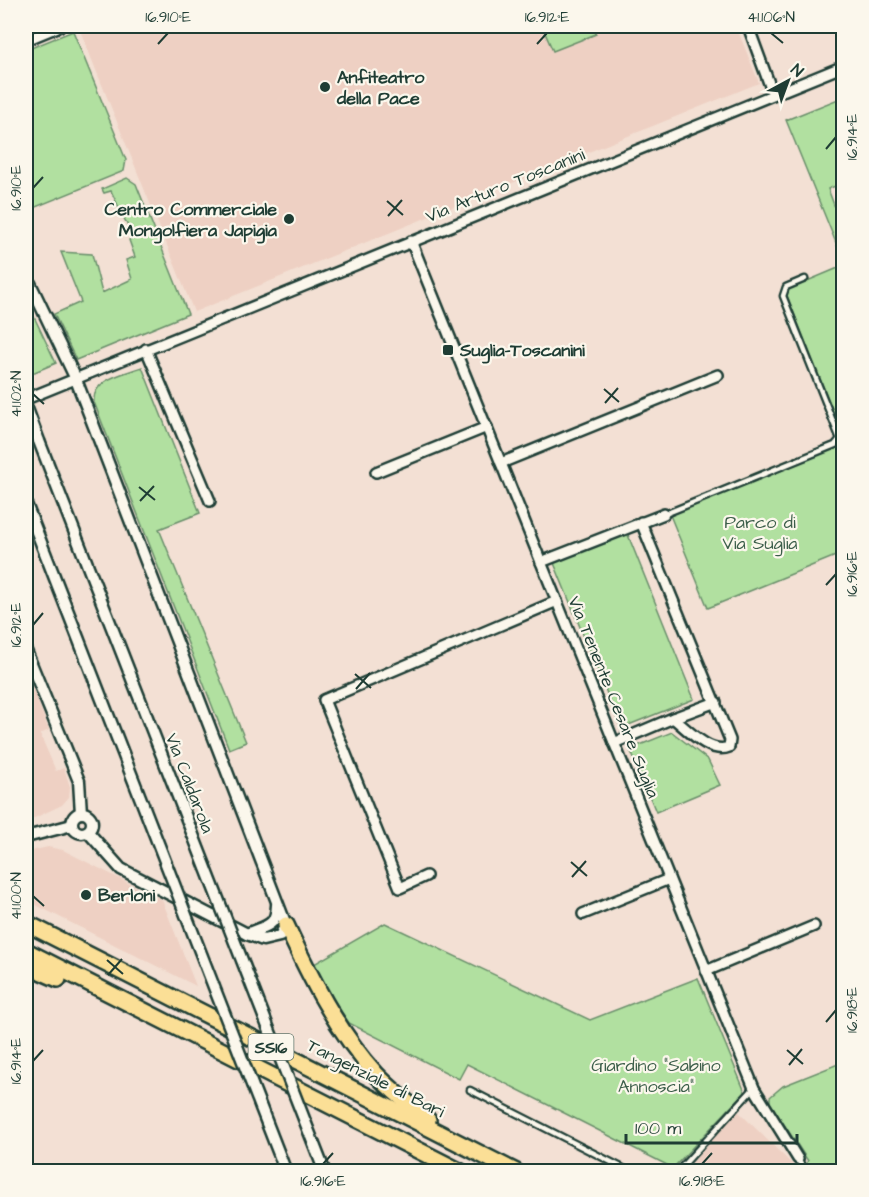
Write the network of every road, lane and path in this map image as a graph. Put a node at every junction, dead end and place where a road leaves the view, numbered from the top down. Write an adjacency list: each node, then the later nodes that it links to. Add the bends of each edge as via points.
1 (60, 26): 3 (street)
2 (748, 26): 5 (street)
3 (26, 40)
4 (843, 66): 5 (street, Via Arturo Toscanini)
5 (773, 94): 6 (street, Via Arturo Toscanini)
6 (411, 241): 9 (street, Via Arturo Toscanini); 14 (street, Via Tenente Cesare Suglia)
7 (26, 275): 11 (street)
8 (805, 279): 19 (lane, via 786,287 783,296 840,439 835,445)
9 (146, 349): 11 (street, Via Arturo Toscanini); 17 (street)
10 (718, 375): 15 (street)
11 (75, 377): 12 (street, Via Arturo Toscanini); 33 (street)
12 (26, 399)
13 (26, 406): 48 (street, Via Caldarola, bridge)
14 (487, 427): 15 (street, Via Tenente Cesare Suglia); 16 (street)
15 (501, 463): 21 (street, Via Tenente Cesare Suglia)
16 (376, 472)
17 (210, 501)
18 (26, 504): 49 (street, bridge)
19 (664, 514): 20 (street)
20 (641, 522): 21 (street); 24 (street)
21 (541, 562): 22 (street, Via Tenente Cesare Suglia)
22 (557, 601): 26 (street, Via Tenente Cesare Suglia); 31 (street, via 324,700 400,888)
23 (26, 651): 27 (street, via 79,781)
24 (716, 702): 25 (street); 25 (street, via 730,740 729,747 722,750 708,746)
25 (673, 718): 26 (street)
26 (614, 742): 32 (street, Via Tenente Cesare Suglia)
27 (81, 813): 28 (street); 29 (street, via 92,819)
28 (72, 825): 29 (street, via 78,832); 30 (street)
29 (88, 832): 38 (street, via 121,869)
30 (26, 837)
31 (426, 876)
32 (669, 879): 34 (street); 41 (street, Via Tenente Cesare Suglia)
33 (278, 902): 36 (street); 38 (street, via 272,924)
34 (583, 914)
35 (26, 923): 45 (highway, Tangenziale di Bari / SS16)
36 (286, 925): 38 (street, via 279,936 263,940); 45 (highway, SS16, via 338,1024 376,1074)
37 (814, 926): 41 (street)
38 (248, 934)
39 (26, 951): 42 (highway, SS16)
40 (26, 965): 42 (highway, via 100,1000)
41 (706, 971): 43 (street, Via Tenente Cesare Suglia)
42 (121, 1001): 47 (highway, SS16)
43 (754, 1088): 46 (street, Via Tenente Cesare Suglia); 54 (lane)
44 (470, 1090): 53 (lane)
45 (444, 1134): 52 (highway, Tangenziale di Bari / SS16)
46 (798, 1159): 55 (lane)
47 (441, 1161): 50 (highway, SS16); 51 (highway, SS16)
48 (324, 1171)
49 (286, 1172)
50 (455, 1172)
51 (461, 1172)
52 (516, 1172)
53 (632, 1172)
54 (677, 1172)
55 (805, 1172)

